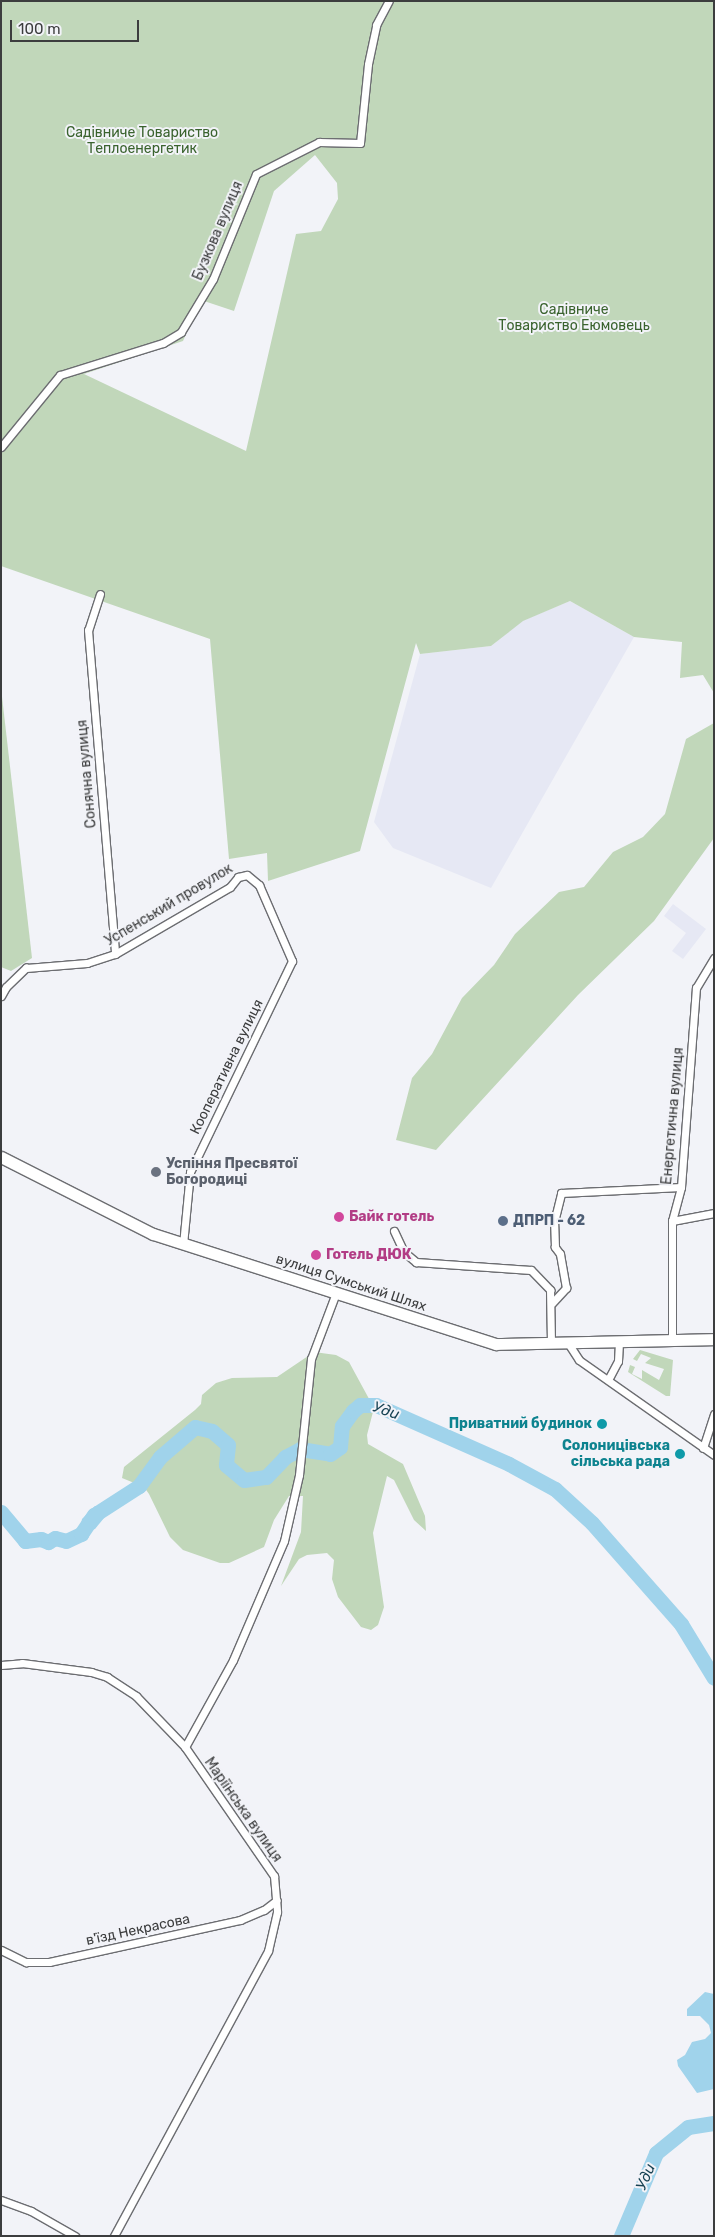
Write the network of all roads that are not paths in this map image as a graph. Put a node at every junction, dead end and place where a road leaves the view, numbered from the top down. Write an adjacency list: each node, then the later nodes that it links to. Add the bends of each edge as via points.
1 (389, 1): 2 (street, Бузкова вулиця, via 376,24 368,64 360,143 318,142 256,174 213,279 181,332 163,343 60,375)
2 (1, 447)
3 (100, 594): 4 (street, Сонячна вулиця, via 88,630)
4 (115, 954): 6 (street, Успенський провулок, via 230,886 238,877 247,875 259,885); 7 (street, Успенський провулок, via 87,964 26,968)
5 (714, 958): 10 (street, Енергетична вулиця, via 696,988)
6 (292, 961): 14 (street, Кооперативна вулиця, via 190,1172)
7 (3, 984): 8 (street, Успенський провулок)
8 (1, 996)
9 (1, 1157): 14 (main road, вулиця Сумський Шлях, via 153,1234)
10 (681, 1187): 12 (street, Енергетична вулиця); 16 (street, via 561,1193 554,1222 555,1247 560,1254 566,1288)
11 (714, 1213): 12 (street)
12 (672, 1221): 18 (street, Енергетична вулиця)
13 (394, 1232): 16 (street, via 404,1252 416,1262 531,1270 550,1290)
14 (183, 1245): 15 (main road, вулиця Сумський Шлях)
15 (336, 1293): 21 (main road, вулиця Сумський Шлях, via 496,1344); 27 (street, via 313,1349 299,1475 284,1541 233,1660)
16 (552, 1303): 21 (street)
17 (714, 1339): 18 (main road, вулиця Сумський Шлях)
18 (672, 1340): 19 (main road, вулиця Сумський Шлях)
19 (619, 1341): 20 (main road, вулиця Сумський Шлях); 22 (street, via 618,1361)
20 (568, 1343): 21 (main road, вулиця Сумський Шлях); 22 (street, via 579,1360)
21 (551, 1344)
22 (609, 1378): 24 (street)
23 (714, 1414): 24 (street)
24 (703, 1448): 25 (street)
25 (714, 1454)
26 (1, 1664): 27 (street, Маріїнська вулиця, via 22,1663 107,1677 136,1696)
27 (185, 1747): 28 (street, Маріїнська вулиця, via 274,1876)
28 (277, 1900): 29 (street, в'їзд Некрасова, via 264,1910 240,1920 49,1962 26,1962); 32 (street, Маріїнська вулиця, via 275,1929 268,1951)
29 (1, 1950)
30 (1, 2200): 31 (street, via 31,2211)
31 (75, 2236)
32 (114, 2236)

